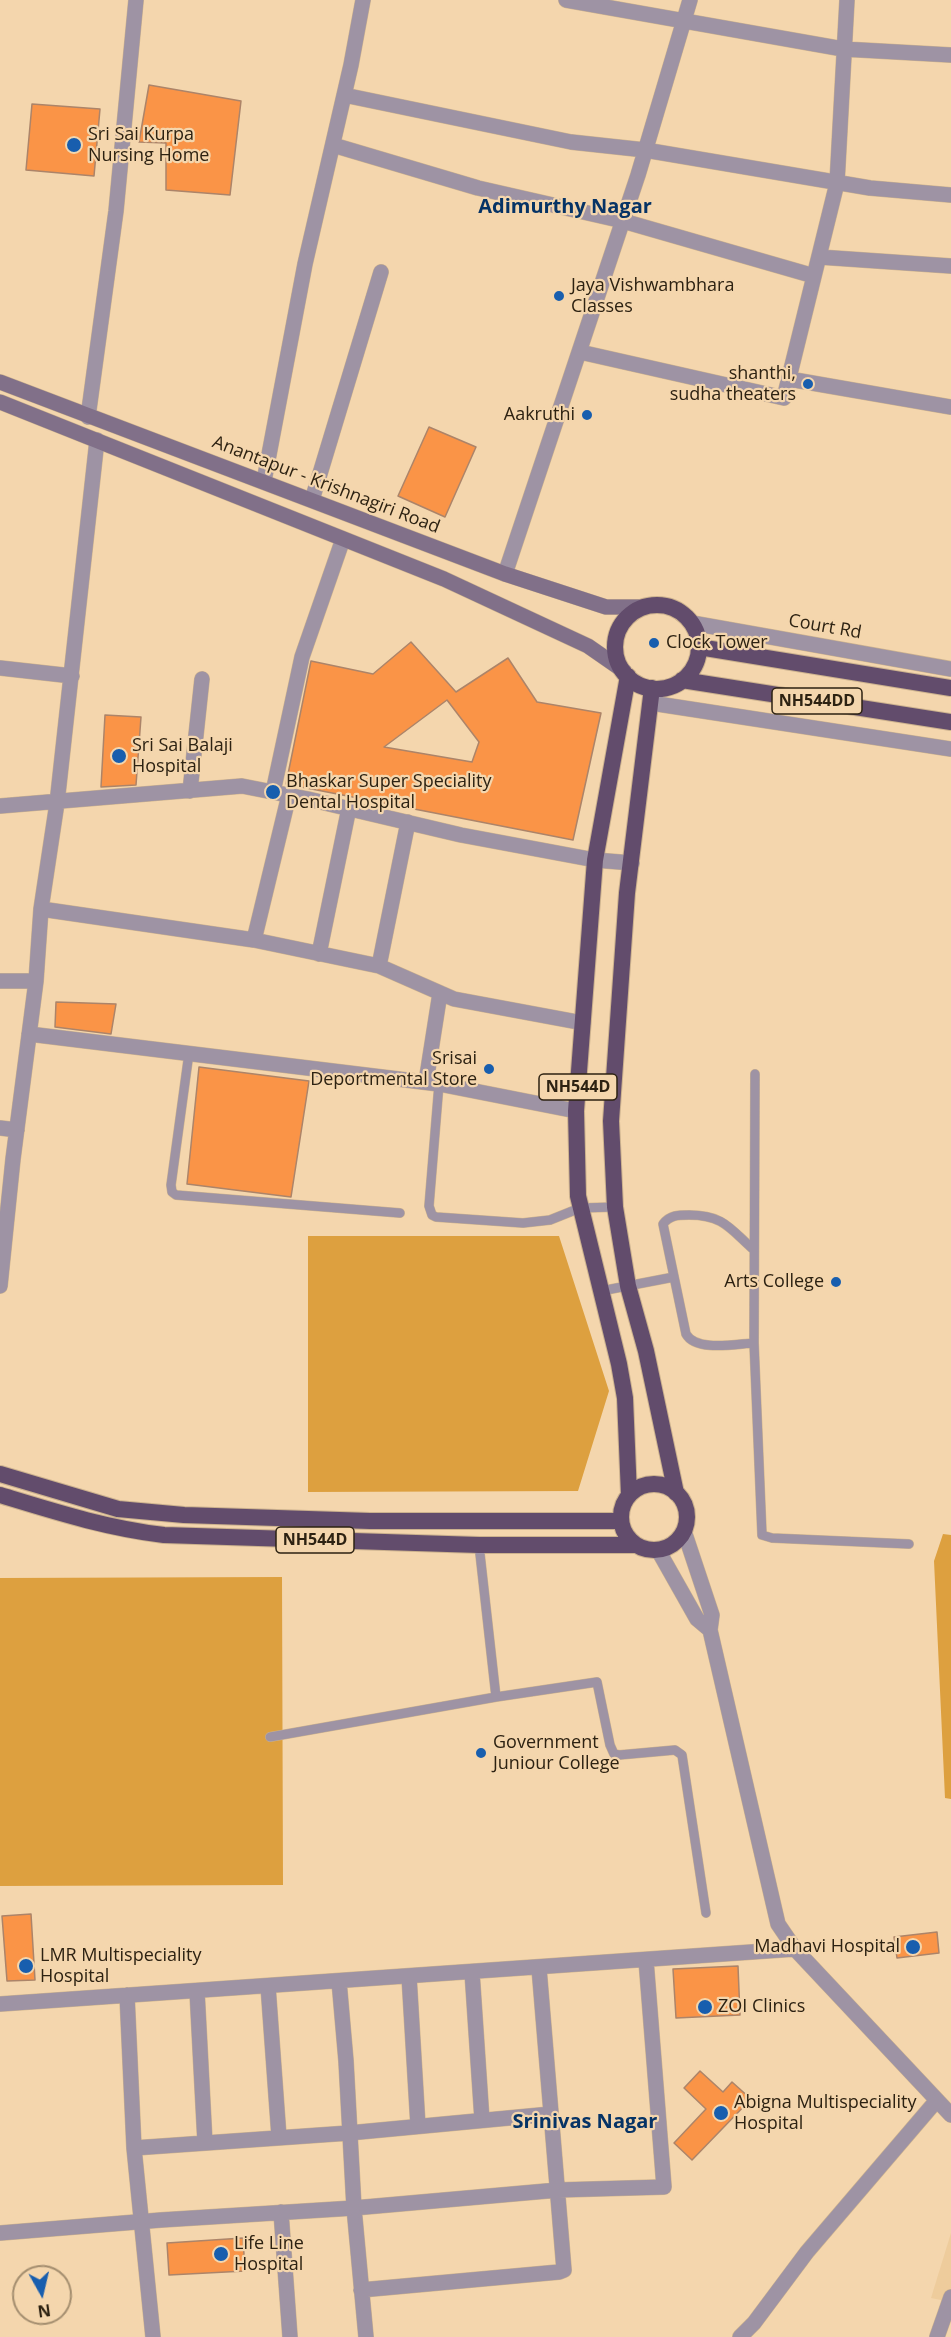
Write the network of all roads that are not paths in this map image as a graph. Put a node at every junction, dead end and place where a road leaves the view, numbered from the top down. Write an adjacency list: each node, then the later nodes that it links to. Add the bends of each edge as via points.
1 (136, 0): 24 (street, via 116,211)
2 (363, 0): 9 (street)
3 (567, 0): 6 (street)
4 (690, 0): 6 (street)
5 (847, 0): 7 (street)
6 (684, 21): 7 (street); 11 (street)
7 (843, 49): 8 (street); 12 (street)
8 (951, 55)
9 (344, 95): 10 (street); 11 (street, via 571,142)
10 (333, 145): 14 (street, via 478,188); 26 (street, via 305,264)
11 (645, 150): 12 (street); 14 (street)
12 (837, 183): 13 (street); 15 (street)
13 (951, 195)
14 (623, 221): 18 (street); 19 (street)
15 (819, 257): 16 (street); 18 (street)
16 (951, 266)
17 (381, 272): 27 (street)
18 (814, 276): 20 (street)
19 (580, 352): 20 (street, via 784,398); 29 (street)
20 (789, 379): 23 (street)
21 (0, 382): 24 (main road, Anantapur - Krishnagiri Road)
22 (0, 402): 25 (main road)
23 (951, 407)
24 (88, 417): 26 (main road, Anantapur - Krishnagiri Road)
25 (97, 440): 28 (main road); 36 (street)
26 (264, 481): 27 (main road, Anantapur - Krishnagiri Road)
27 (312, 500): 29 (main road, Anantapur - Krishnagiri Road)
28 (344, 539): 35 (main road, via 444,579 588,646); 44 (street, via 302,657)
29 (505, 574): 30 (main road, Anantapur - Krishnagiri Road, via 606,607)
30 (643, 607): 31 (highway, Anantapur - Krishnagiri Road, via 671,607); 35 (highway, NH544D, via 623,623 617,634 615,647)
31 (692, 623): 32 (highway); 34 (street, Court Rd)
32 (699, 647): 38 (highway, via 697,660); 39 (highway, NH544DD)
33 (0, 668): 36 (street)
34 (951, 669)
35 (626, 674): 40 (highway); 50 (highway, NH544D)
36 (72, 676): 46 (street)
37 (202, 679): 43 (street)
38 (682, 680): 40 (highway); 41 (highway, NH544DD)
39 (951, 688)
40 (652, 696): 42 (street); 51 (highway, NH544D)
41 (951, 722)
42 (951, 749)
43 (190, 791): 44 (street, via 242,786); 46 (street)
44 (273, 792): 45 (street)
45 (289, 795): 48 (street); 53 (street)
46 (57, 803): 47 (street); 52 (street)
47 (0, 806)
48 (349, 808): 49 (street); 54 (street)
49 (408, 822): 50 (street); 55 (street)
50 (595, 860): 51 (street); 59 (highway, NH544D)
51 (632, 863): 67 (highway, NH544D, via 611,1121)
52 (41, 909): 53 (street); 57 (street)
53 (254, 940): 54 (street)
54 (319, 954): 55 (street)
55 (379, 966): 58 (street)
56 (0, 981): 57 (street)
57 (36, 981): 60 (street)
58 (440, 993): 59 (street, via 454,999); 63 (street)
59 (584, 1023): 64 (highway, NH544D)
60 (29, 1034): 61 (street); 66 (street)
61 (189, 1053): 63 (street); 69 (lane, via 172,1192)
62 (755, 1074): 70 (lane)
63 (433, 1083): 64 (street); 68 (lane, via 429,1206 432,1215 523,1223 550,1220)
64 (576, 1111): 68 (highway, NH544D)
65 (0, 1128): 66 (street)
66 (17, 1130): 72 (street)
67 (615, 1207): 68 (lane); 74 (highway, NH544D)
68 (580, 1208): 75 (highway, NH544D)
69 (400, 1213)
70 (754, 1250): 71 (lane, via 711,1216 675,1216 663,1224); 76 (lane)
71 (674, 1277): 74 (lane); 76 (lane, via 689,1340 701,1345)
72 (0, 1279): 73 (street)
73 (0, 1286)
74 (628, 1286): 75 (lane); 78 (highway, NH544D)
75 (601, 1291): 80 (highway, NH544D, via 625,1398)
76 (754, 1343): 83 (lane, via 762,1535)
77 (0, 1474): 81 (highway, NH544D, via 91,1503 165,1514 370,1521)
78 (676, 1493): 80 (highway, via 647,1485); 82 (highway, NH544D, via 686,1511)
79 (0, 1495): 84 (highway, NH544D, via 83,1521 164,1535)
80 (630, 1495): 81 (highway, NH544D, via 624,1503)
81 (621, 1521): 85 (highway)
82 (684, 1531): 86 (highway, via 677,1540); 87 (street, via 712,1615)
83 (909, 1544)
84 (479, 1545): 85 (highway, NH544D); 88 (lane)
85 (636, 1545): 86 (highway, NH544D)
86 (658, 1550): 87 (street, via 697,1619)
87 (710, 1630): 91 (street, via 778,1924)
88 (496, 1697): 89 (lane); 90 (lane, via 594,1681 599,1684 614,1754 675,1750 682,1755)
89 (270, 1737)
90 (706, 1913)
91 (795, 1949): 92 (street); 101 (street)
92 (646, 1960): 93 (street); 110 (street, via 663,2187)
93 (539, 1968): 94 (street); 102 (street)
94 (472, 1972): 95 (street); 104 (street)
95 (409, 1976): 96 (street); 105 (street)
96 (339, 1981): 97 (street); 106 (street)
97 (268, 1986): 98 (street); 107 (street)
98 (197, 1991): 99 (street); 108 (street)
99 (128, 1995): 100 (street); 109 (street)
100 (0, 2004)
101 (937, 2100): 103 (street); 120 (street)
102 (551, 2114): 104 (street); 110 (street)
103 (951, 2115)
104 (482, 2120): 105 (street)
105 (418, 2126): 106 (street)
106 (350, 2133): 107 (street); 111 (street)
107 (279, 2137): 108 (street)
108 (205, 2142): 109 (street)
109 (134, 2148): 113 (street)
110 (558, 2190): 111 (street); 115 (street, via 564,2270)
111 (354, 2208): 112 (street); 115 (street)
112 (281, 2212): 113 (street); 118 (street)
113 (140, 2223): 114 (street); 117 (street)
114 (0, 2233)
115 (361, 2290): 119 (street)
116 (951, 2297): 121 (street)
117 (153, 2337)
118 (290, 2337)
119 (366, 2337)
120 (740, 2337)
121 (937, 2337)

